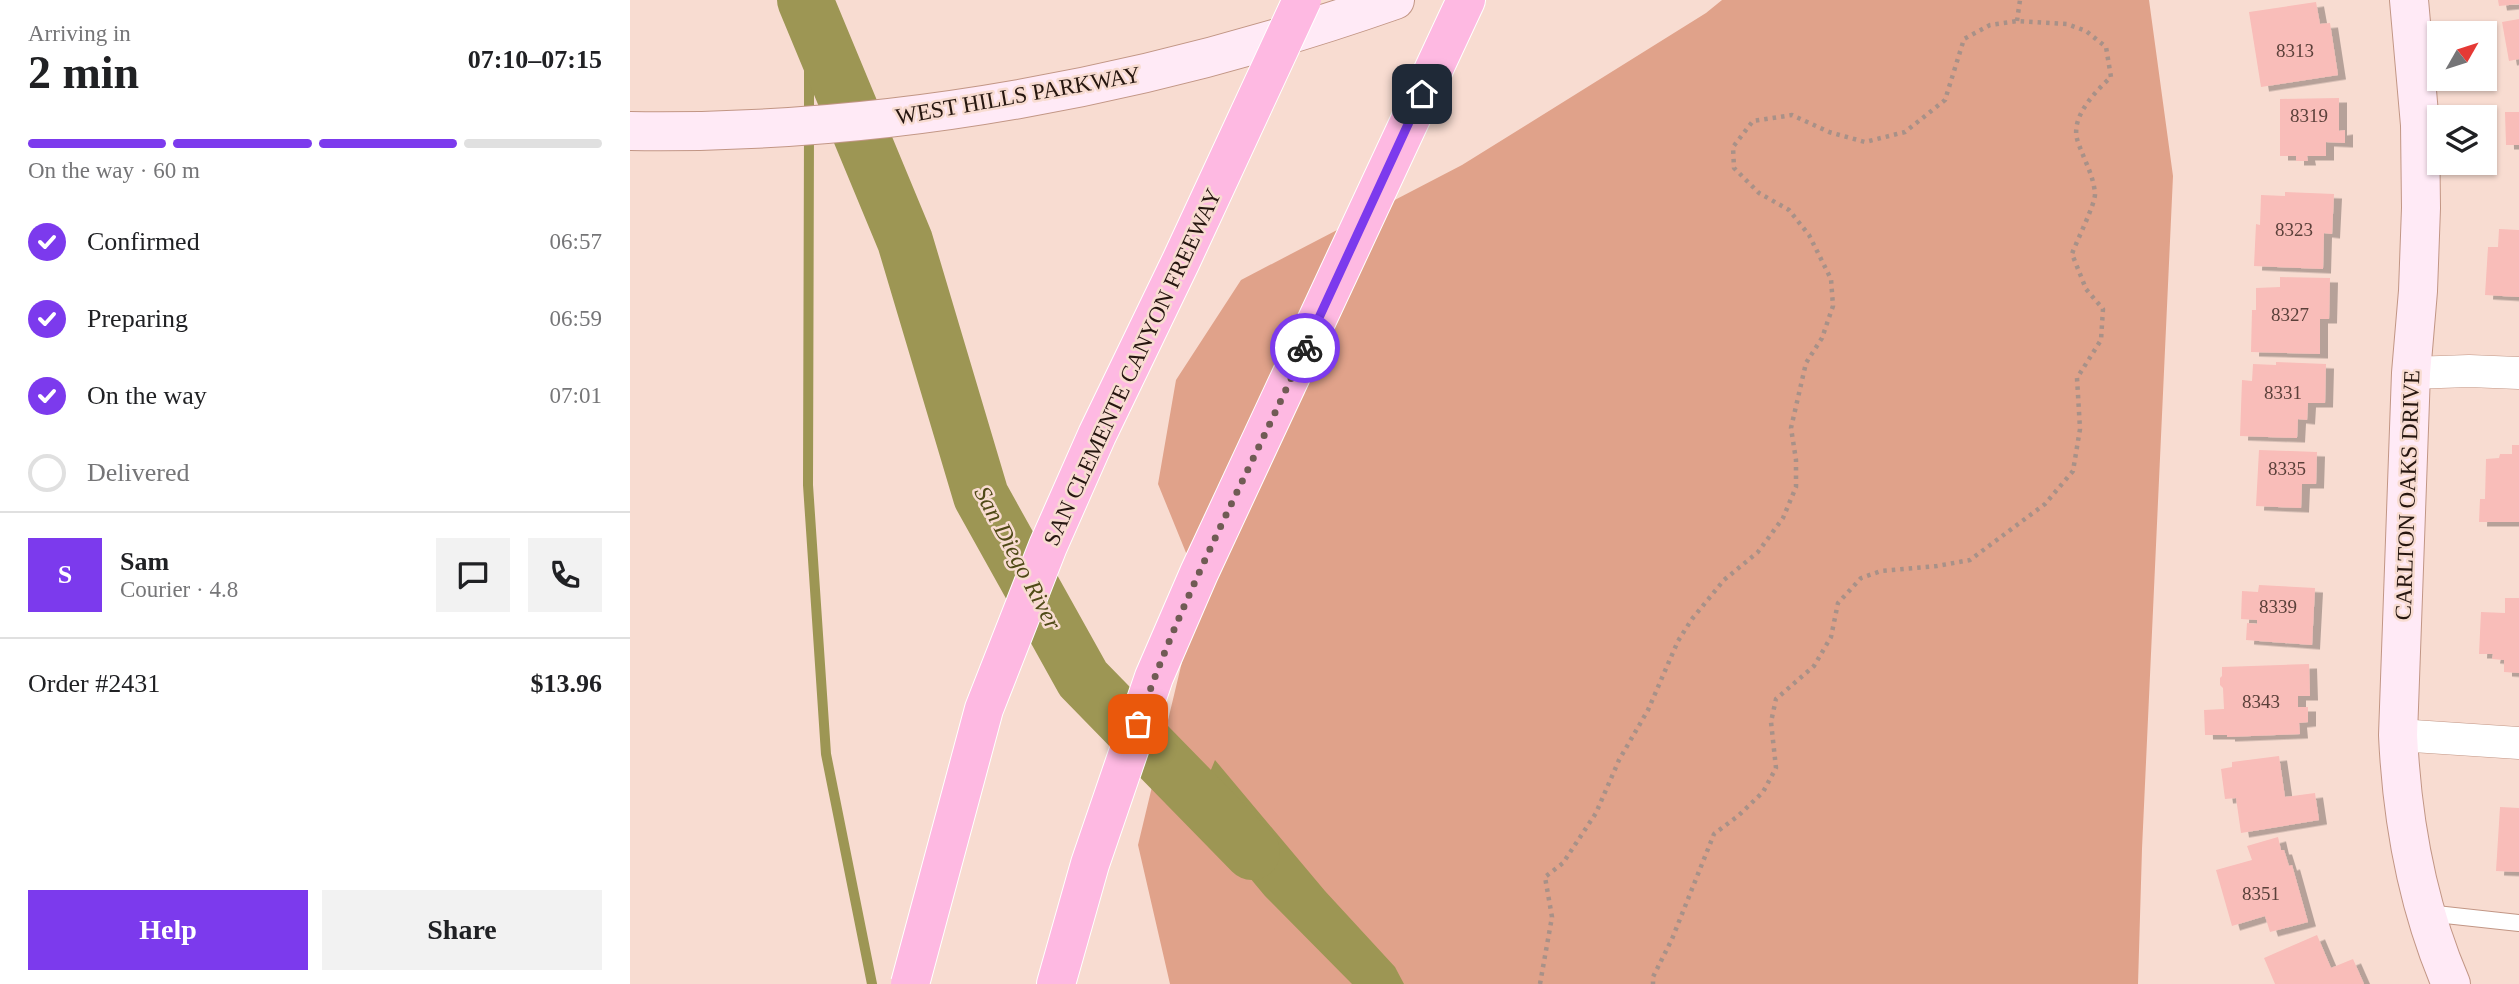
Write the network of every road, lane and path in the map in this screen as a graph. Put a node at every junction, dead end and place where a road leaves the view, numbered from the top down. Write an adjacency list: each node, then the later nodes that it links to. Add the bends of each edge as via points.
1 (1302, 0): 14 (highway, SAN CLEMENTE CANYON FREEWAY, bridge, via 1048,546 984,709)
2 (1395, 0): 7 (main road, WEST HILLS PARKWAY, via 1158,71 973,107 803,126)
3 (1466, 0): 15 (highway, via 1154,677 1090,864)
4 (2020, 0): 6 (path)
5 (2409, 0): 8 (main road, CARLTON OAKS DRIVE, via 2420,125 2421,208)
6 (2017, 21): 16 (path, via 1990,25 1964,39 1945,100 1905,132 1865,142 1792,115 1753,121 1733,146 1734,168 1759,193 1789,210 1809,235 1831,279 1833,306 1822,338 1806,363 1791,428 1796,487 1783,518 1758,552 1724,580 1692,619 1619,760 1597,813 1563,863 1545,877 1552,917); 17 (path, via 2067,24 2086,31 2106,47 2110,77 2079,117 2076,139 2089,165 2095,197 2072,254 2086,289 2103,309 2101,341 2077,378 2080,429 2073,471 2045,504 1970,560 1881,571 1861,578 1838,603 1831,637 1814,666 1776,699 1771,722 1776,768 1763,792 1714,834)
7 (630, 131)
8 (2411, 373): 9 (street); 10 (main road, CARLTON OAKS DRIVE)
9 (2519, 373)
10 (2398, 735): 11 (street); 12 (main road, CARLTON OAKS DRIVE, via 2406,825)
11 (2519, 743)
12 (2425, 912): 13 (lane); 18 (main road, CARLTON OAKS DRIVE)
13 (2519, 923)
14 (910, 984)
15 (1056, 984)
16 (1540, 984)
17 (1653, 984)
18 (2451, 984)

